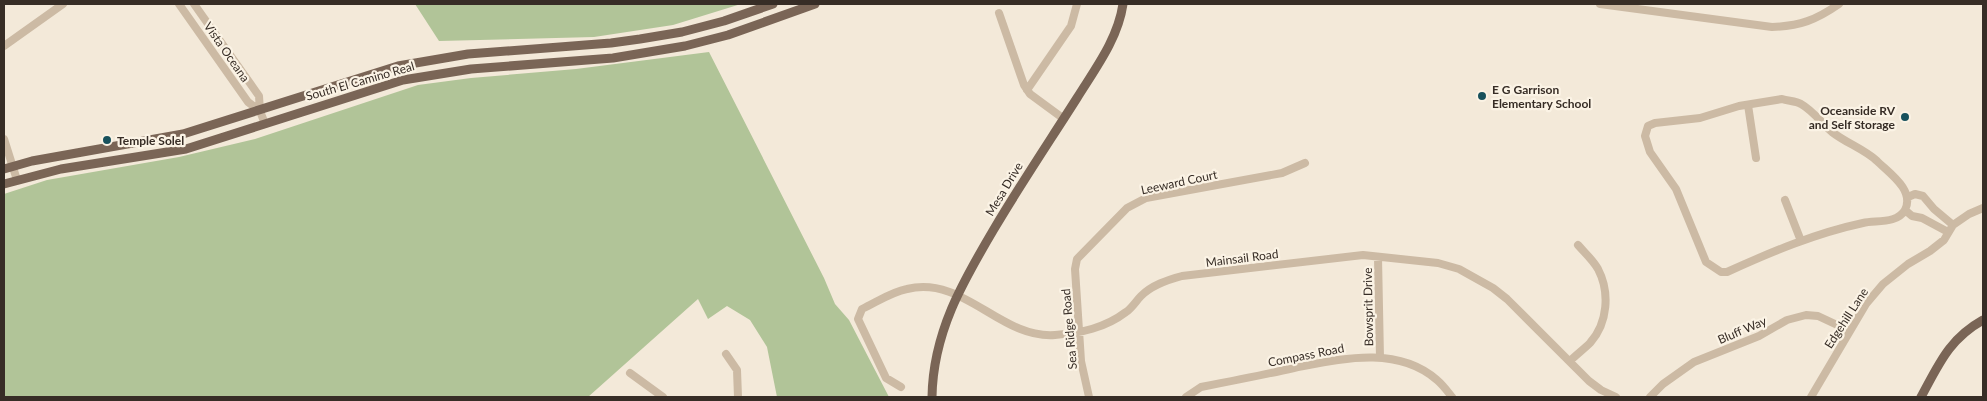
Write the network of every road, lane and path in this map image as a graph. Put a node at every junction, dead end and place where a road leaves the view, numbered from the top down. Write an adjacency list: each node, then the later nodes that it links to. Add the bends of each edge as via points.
1 (63, 4): 11 (street)
2 (179, 4): 14 (street, Vista Oceana, via 248,102)
3 (194, 4): 14 (street, Vista Oceana, via 259,96)
4 (773, 4): 14 (main road, South El Camino Real, via 724,21 640,39 468,54 398,66)
5 (815, 4): 16 (main road, South El Camino Real, via 728,35 685,46 613,58 471,68 403,80)
6 (1077, 4): 12 (street, via 1071,26)
7 (1123, 4): 15 (main road, Mesa Drive, via 1114,36)
8 (1600, 4): 9 (street, via 1762,26 1800,25)
9 (1839, 4)
10 (999, 13): 12 (street)
11 (4, 46)
12 (1028, 90): 15 (street)
13 (1748, 105): 18 (street); 23 (street, via 1782,99 1801,104 1834,133 1873,158); 29 (street, via 1700,118 1648,126 1645,136 1650,152 1676,189 1709,266 1727,272)
14 (260, 111): 16 (street, Vista Oceana); 20 (main road, South El Camino Real, via 184,134 55,156)
15 (1064, 119): 33 (main road, Mesa Drive, via 1027,174)
16 (265, 124): 21 (main road, South El Camino Real, via 186,149 61,169)
17 (4, 139): 20 (street)
18 (1756, 158)
19 (1305, 163): 32 (street, Leeward Court, via 1282,173 1146,198 1127,208)
20 (8, 168): 21 (street)
21 (17, 180): 22 (main road, South El Camino Real)
22 (4, 184)
23 (1908, 197): 26 (street); 27 (street, via 1915,194 1923,196)
24 (1785, 200): 29 (street)
25 (1983, 208): 27 (street, Edgehill Lane)
26 (1905, 210): 28 (street); 29 (street, via 1890,221 1862,223)
27 (1954, 225): 28 (street, Edgehill Lane)
28 (1948, 232): 35 (street, Edgehill Lane, via 1930,252 1883,284)
29 (1801, 241)
30 (1578, 245): 39 (street, via 1604,282 1606,305 1600,327 1591,342)
31 (1378, 257): 36 (street, Mainsail Road, via 1362,255 1182,276 1163,281 1142,294 1128,311 1106,326); 38 (street, Bowsprit Drive); 39 (street, Mainsail Road, via 1438,263 1493,288)
32 (1077, 259): 36 (street, Sea Ridge Road)
33 (957, 294): 36 (street, Mainsail Road, via 1018,329 1040,336); 41 (street, Mainsail Road, via 943,289 907,288 862,309 859,325 886,378); 44 (main road, Mesa Drive, via 937,355)
34 (1983, 320): 51 (main road, via 1953,343)
35 (1850, 331): 49 (street, Bluff Way, via 1818,316 1806,315 1787,320 1759,336 1694,362); 50 (street, Edgehill Lane)
36 (1080, 332): 45 (street, Sea Ridge Road)
37 (726, 354): 43 (street, via 737,370)
38 (1380, 358): 46 (street, Compass Road, via 1347,358 1298,367 1201,387); 47 (street, Compass Road, via 1403,362 1426,372 1438,380)
39 (1570, 361): 48 (street, Mainsail Road, via 1600,390)
40 (630, 373): 42 (street)
41 (900, 387)
42 (663, 397)
43 (738, 397)
44 (932, 397)
45 (1089, 397)
46 (1186, 397)
47 (1452, 397)
48 (1616, 397)
49 (1650, 397)
50 (1811, 397)
51 (1921, 397)

